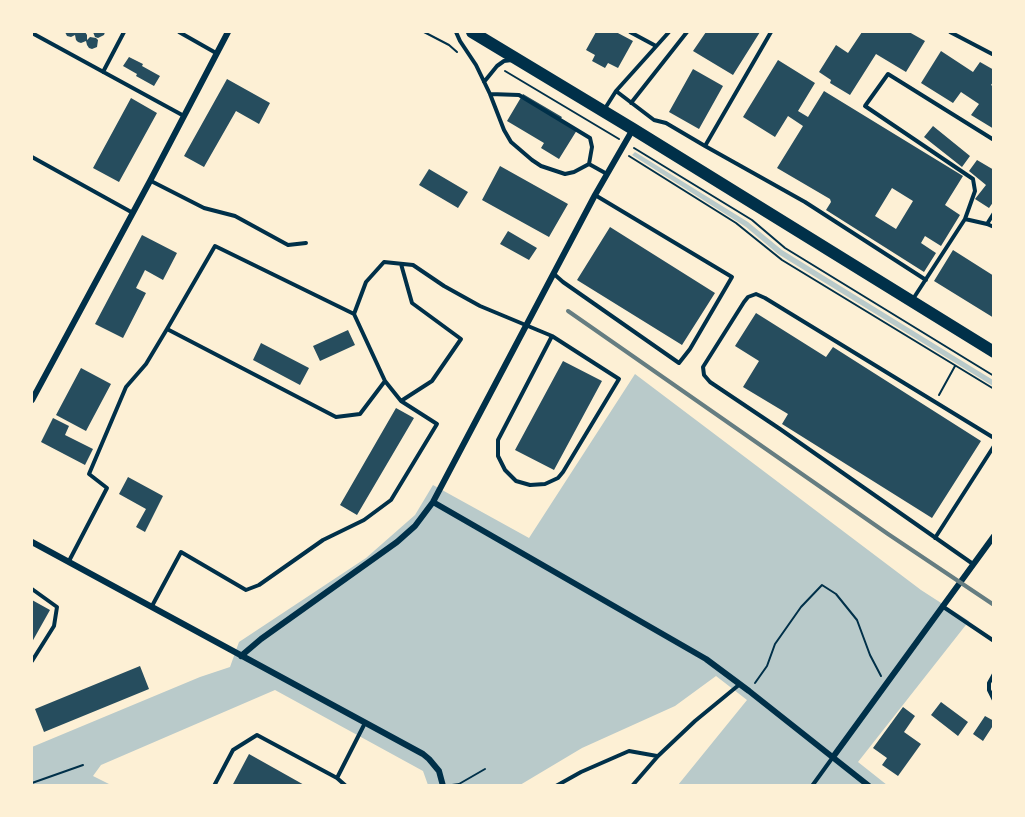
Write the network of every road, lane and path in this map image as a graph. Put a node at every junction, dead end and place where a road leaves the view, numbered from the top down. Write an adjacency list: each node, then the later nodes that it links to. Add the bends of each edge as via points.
1 (124, 32): 19 (lane)
2 (178, 32): 14 (lane)
3 (228, 32): 14 (street)
4 (424, 32): 15 (path)
5 (456, 32): 20 (lane)
6 (472, 32): 17 (main road)
7 (630, 32): 13 (lane)
8 (669, 32): 13 (lane)
9 (687, 32): 23 (lane)
10 (771, 32): 31 (lane)
11 (950, 32): 16 (lane)
12 (32, 33): 19 (lane)
13 (656, 46): 21 (lane)
14 (216, 53): 25 (street)
15 (457, 53)
16 (993, 55)
17 (518, 59): 18 (lane); 24 (main road)
18 (497, 66): 20 (lane); 27 (path)
19 (103, 72): 25 (lane)
20 (484, 82): 22 (lane)
21 (616, 92): 23 (lane); 24 (lane)
22 (490, 94): 34 (lane, via 519,95 590,138); 34 (lane, via 511,142 532,160 565,174)
23 (632, 103): 31 (lane, via 654,120)
24 (603, 110): 26 (main road)
25 (184, 116): 36 (street)
26 (633, 129): 30 (street); 47 (main road)
27 (608, 132): 28 (path); 30 (path)
28 (612, 137)
29 (993, 140): 40 (lane, via 888,74 865,106 973,179 975,191)
30 (625, 142): 35 (street); 54 (path, via 752,220 785,248)
31 (705, 146): 46 (lane, via 805,202)
32 (32, 157): 38 (lane)
33 (630, 157): 53 (path, via 736,223 782,260)
34 (589, 164): 35 (lane)
35 (607, 174): 37 (street)
36 (150, 181): 38 (street); 43 (lane, via 204,208 235,216 288,245)
37 (595, 195): 45 (street); 45 (lane, via 732,277 679,363)
38 (133, 213): 57 (street)
39 (993, 213): 41 (lane)
40 (965, 219): 41 (lane); 46 (lane)
41 (987, 224): 42 (lane)
42 (993, 227)
43 (306, 243)
44 (401, 264): 48 (lane, via 384,262 366,282); 49 (lane, via 413,265 480,306); 58 (lane, via 412,303 460,339 432,381)
45 (553, 273): 49 (street)
46 (926, 280): 47 (lane)
47 (912, 301): 52 (main road)
48 (354, 314): 50 (lane, via 215,246); 55 (lane)
49 (526, 325): 51 (lane); 62 (street)
50 (167, 329): 55 (lane, via 336,417 360,414); 66 (lane, via 126,387 89,474 106,488)
51 (552, 336): 51 (lane, via 498,440 498,456 504,470 516,481 537,486 552,482 563,472 619,380)
52 (993, 352)
53 (955, 366): 56 (path); 59 (path)
54 (993, 376)
55 (385, 381): 58 (lane)
56 (993, 389)
57 (32, 400)
58 (401, 400): 70 (lane, via 437,424 391,500 246,590 182,552)
59 (935, 402): 60 (lane); 64 (lane, via 756,294 744,302 703,367 710,382)
60 (993, 438)
61 (993, 446): 64 (lane)
62 (433, 502): 72 (street, via 397,542); 76 (street, via 706,659)
63 (993, 536): 67 (street)
64 (935, 538): 67 (lane)
65 (32, 542): 66 (street)
66 (68, 562): 70 (street)
67 (973, 564): 69 (street)
68 (32, 589): 73 (lane, via 57,607 54,626)
69 (942, 606): 71 (lane); 75 (street)
70 (152, 607): 72 (street)
71 (993, 640)
72 (241, 656): 79 (street)
73 (32, 662)
74 (993, 674): 78 (lane, via 989,683)
75 (886, 683): 77 (path, via 857,620 836,594 822,585 801,607); 81 (street)
76 (740, 684): 77 (street); 80 (lane)
77 (749, 691): 81 (street)
78 (993, 700)
79 (366, 723): 84 (lane); 88 (street, via 423,754 439,771)
80 (657, 756): 90 (lane, via 629,751); 91 (lane)
81 (833, 757): 92 (lane); 93 (street)
82 (83, 765): 85 (path)
83 (485, 769): 89 (path)
84 (337, 778): 86 (lane, via 257,735 233,750); 87 (lane)
85 (32, 783)
86 (214, 786)
87 (346, 786)
88 (444, 786)
89 (450, 786)
90 (556, 786)
91 (632, 786)
92 (812, 786)
93 (869, 786)

